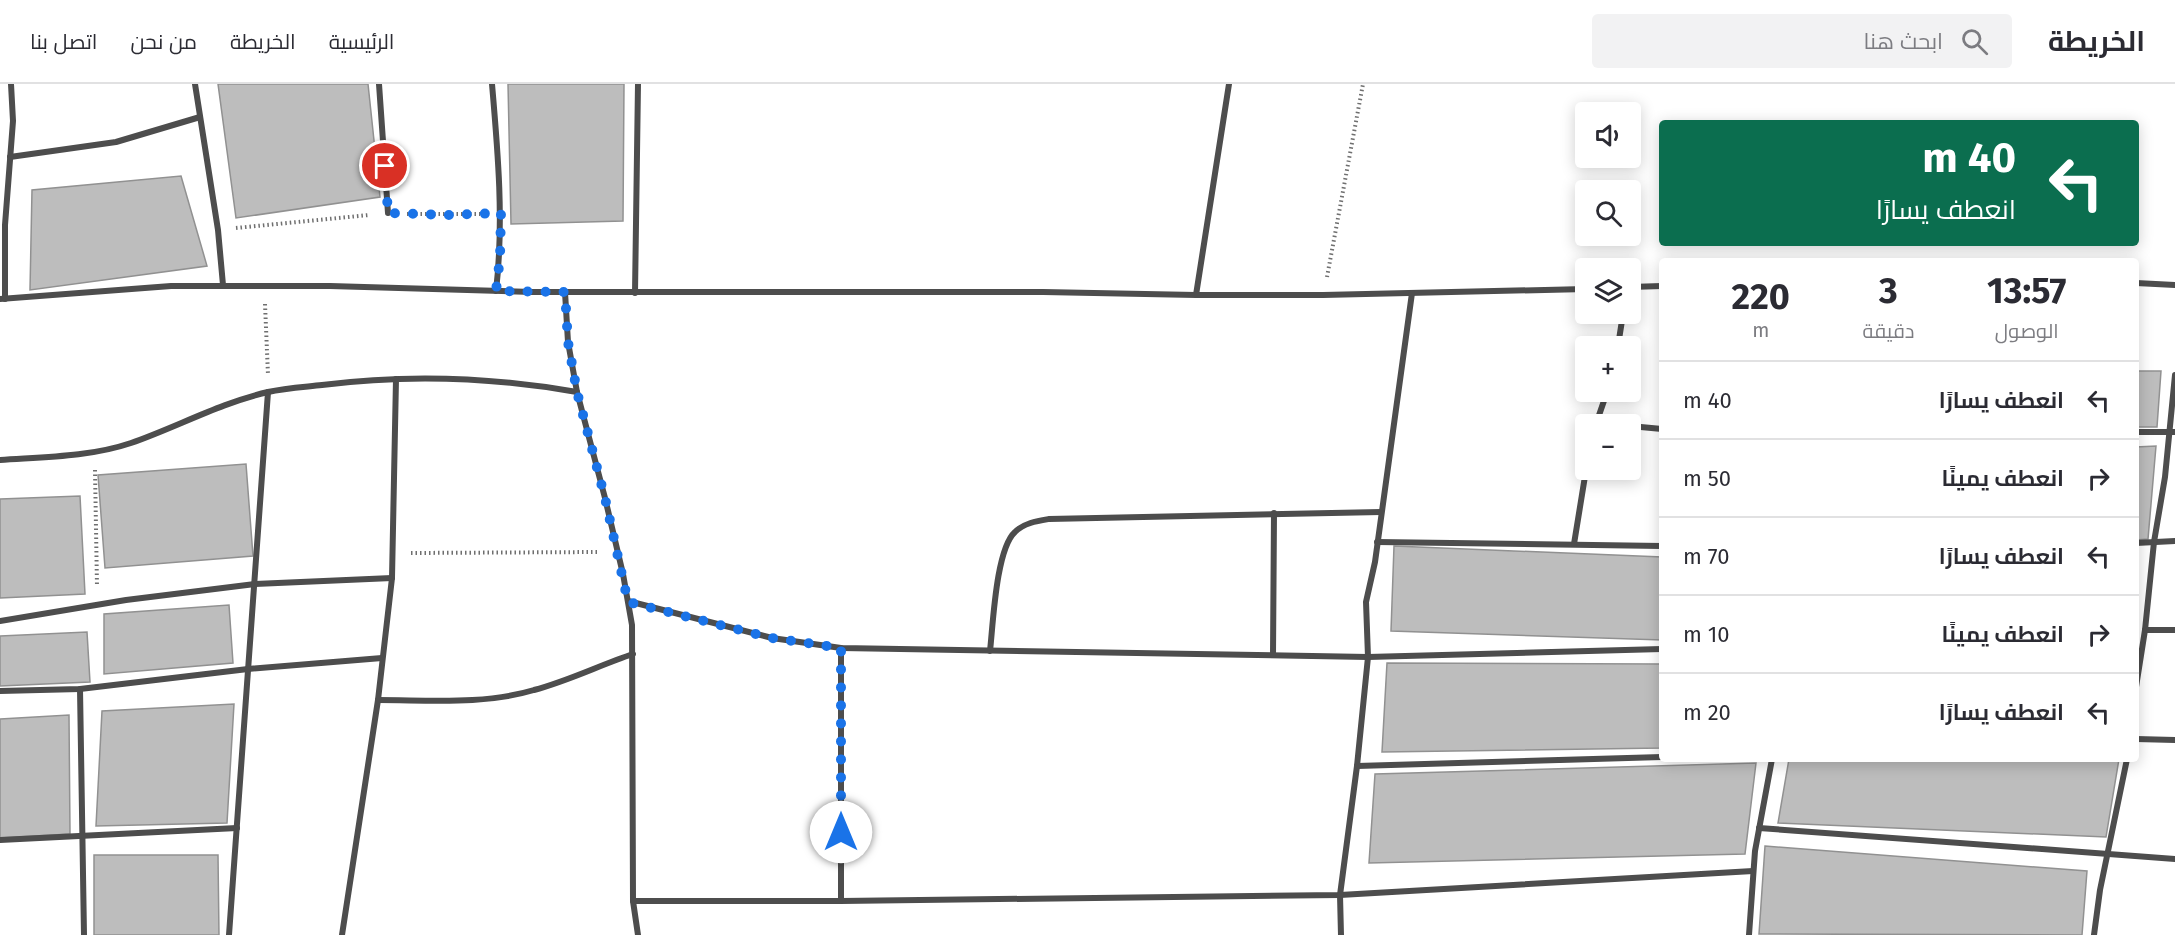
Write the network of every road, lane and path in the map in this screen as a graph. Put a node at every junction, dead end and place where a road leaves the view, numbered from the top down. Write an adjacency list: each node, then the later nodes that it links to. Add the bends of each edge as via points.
1 (11, 84): 9 (street)
2 (195, 84): 8 (street)
3 (379, 84): 10 (street)
4 (492, 84): 11 (street)
5 (639, 84): 22 (street)
6 (1229, 84): 24 (street)
7 (1363, 84): 25 (path)
8 (200, 117): 9 (street, via 116,142); 12 (street)
9 (10, 157): 26 (street)
10 (388, 213): 11 (path); 12 (path)
11 (501, 213): 20 (street)
12 (218, 230): 14 (street)
13 (2139, 283): 16 (street)
14 (223, 285): 15 (street); 26 (street, via 171,285)
15 (265, 285): 20 (street); 29 (path)
16 (2175, 285)
17 (1659, 286): 18 (street)
18 (1641, 287)
19 (1575, 289): 23 (street)
20 (496, 291): 21 (street)
21 (565, 292): 22 (street); 30 (street)
22 (635, 292): 24 (street)
23 (1412, 293): 25 (street); 38 (street)
24 (1196, 295): 25 (street)
25 (1323, 295)
26 (2, 299)
27 (2175, 375): 34 (street)
28 (396, 379): 29 (street); 30 (street, via 465,378); 47 (street)
29 (268, 392): 35 (street, via 129,444); 49 (street)
30 (577, 392): 46 (street)
31 (1641, 427): 32 (street)
32 (1659, 429)
33 (2139, 432): 34 (street)
34 (2172, 432): 42 (street)
35 (95, 452): 36 (street); 51 (path)
36 (0, 460)
37 (1584, 480): 44 (street)
38 (1381, 512): 39 (street); 41 (street)
39 (1274, 513): 57 (street, via 1049,519 1025,525 1008,542 1000,568); 59 (street)
40 (2175, 541): 42 (street)
41 (1377, 542): 44 (street); 60 (street, via 1366,602)
42 (2154, 542): 43 (street); 53 (street)
43 (2139, 543)
44 (1574, 544): 45 (street)
45 (1659, 546)
46 (618, 552): 47 (path); 50 (street)
47 (393, 553): 48 (street)
48 (392, 578): 49 (street); 62 (street)
49 (255, 584): 51 (street); 63 (street)
50 (628, 602): 55 (street, via 772,638); 58 (street)
51 (97, 604): 52 (street)
52 (0, 621)
53 (2145, 630): 54 (street); 61 (street)
54 (2175, 630)
55 (841, 648): 57 (street); 82 (street)
56 (1659, 649): 60 (street)
57 (990, 651): 59 (street)
58 (633, 654): 66 (street, via 542,688 495,698); 81 (street)
59 (1273, 656): 60 (street)
60 (1368, 657): 72 (street)
61 (2139, 657)
62 (382, 658): 63 (street); 66 (street)
63 (248, 669): 64 (street); 73 (street)
64 (80, 688): 65 (street); 75 (street)
65 (0, 691)
66 (378, 700): 85 (street)
67 (2139, 739): 68 (street)
68 (2175, 740)
69 (1659, 757): 72 (street)
70 (1771, 762): 74 (street)
71 (2126, 762): 77 (street)
72 (1357, 766): 80 (street)
73 (237, 828): 75 (street); 84 (street)
74 (1759, 828): 77 (street); 79 (street)
75 (82, 835): 76 (street); 83 (street)
76 (0, 840)
77 (2108, 854): 78 (street); 89 (street)
78 (2175, 860)
79 (1753, 871): 80 (street); 88 (street)
80 (1340, 895): 82 (street); 87 (street)
81 (633, 901): 82 (street); 86 (street)
82 (841, 901)
83 (84, 935)
84 (229, 935)
85 (342, 935)
86 (638, 935)
87 (1341, 935)
88 (1749, 935)
89 (2094, 935)

